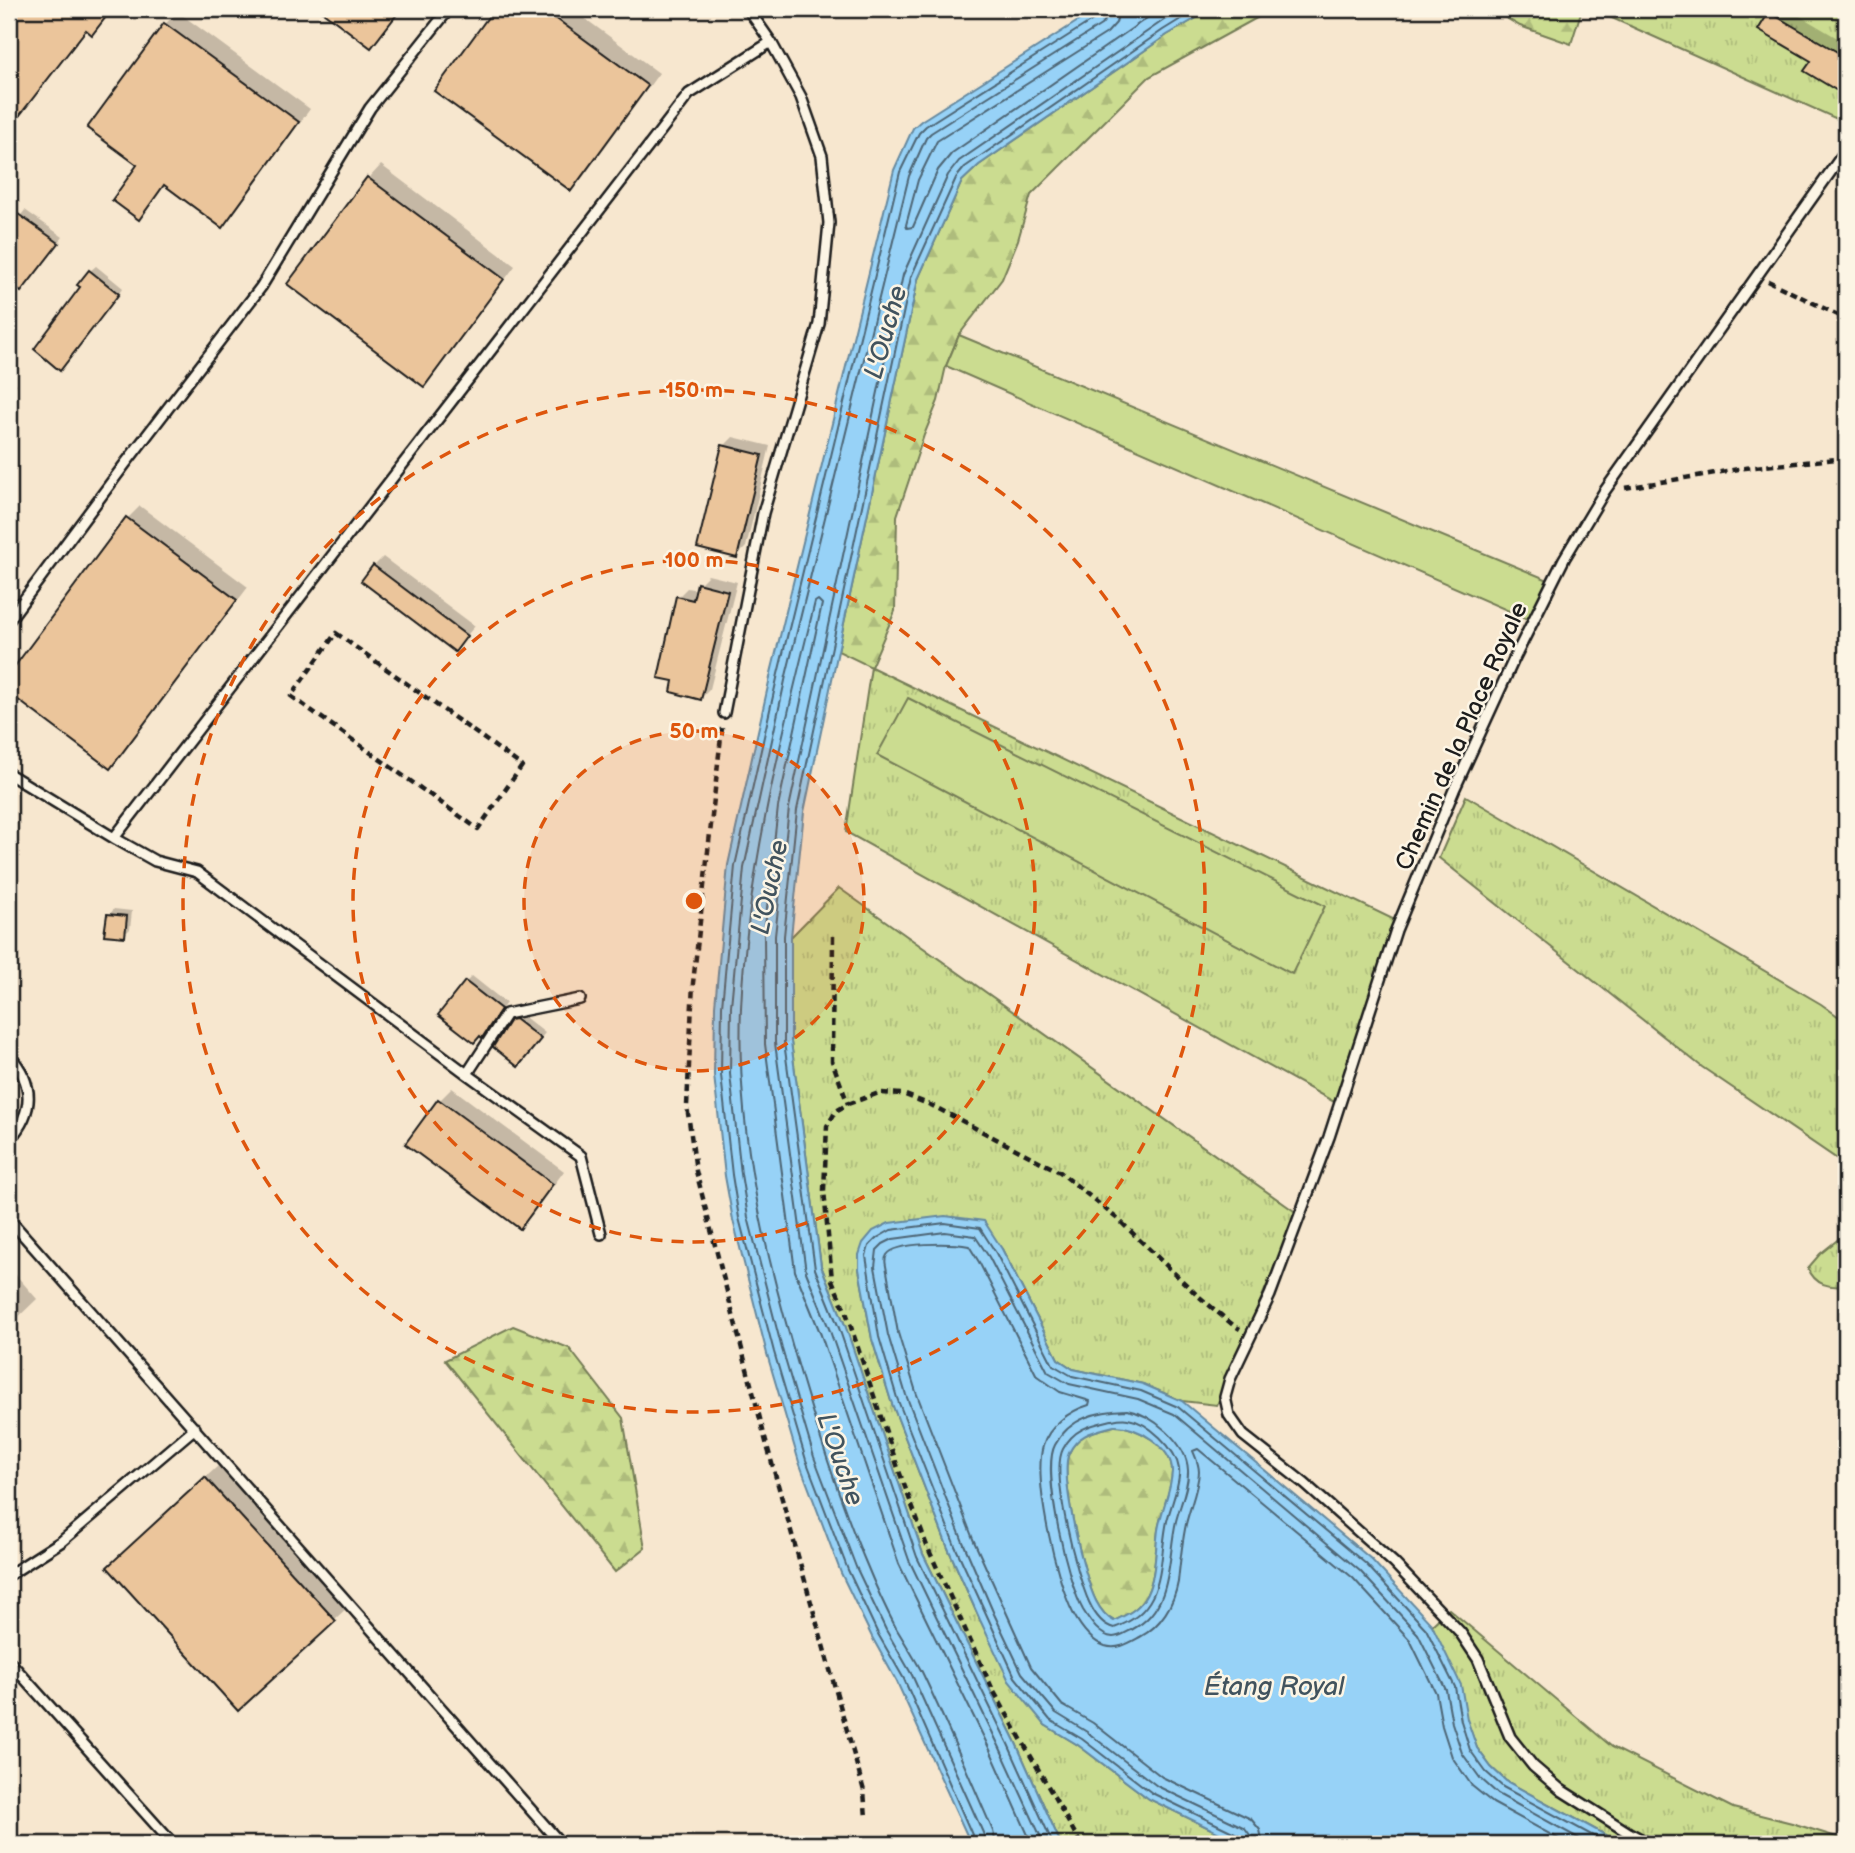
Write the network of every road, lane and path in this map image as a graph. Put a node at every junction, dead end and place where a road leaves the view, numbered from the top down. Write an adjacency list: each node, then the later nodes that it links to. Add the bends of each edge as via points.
1 (449, 9): 9 (lane, via 370,108 261,287)
2 (748, 9): 3 (lane)
3 (771, 42): 10 (lane, via 801,97 822,156 829,223 818,324 763,513); 13 (lane, via 689,94)
4 (1846, 150): 5 (lane, Chemin de la Place Royale)
5 (1756, 275): 6 (path); 8 (lane, Chemin de la Place Royale)
6 (1846, 319)
7 (1846, 458): 8 (path, via 1745,468)
8 (1604, 492): 22 (lane, Chemin de la Place Royale, via 1564,559 1454,790 1396,930 1329,1138)
9 (9, 620)
10 (724, 713): 26 (path, via 693,983 687,1106 707,1215 864,1791)
11 (386, 764): 11 (path, via 291,696 336,633 522,766 478,829)
12 (9, 774): 13 (lane)
13 (114, 838): 17 (lane, via 155,862 197,872)
14 (833, 936): 18 (path, via 832,1061)
15 (580, 999): 17 (lane, via 506,1014)
16 (9, 1055): 19 (lane, via 27,1081 28,1097 26,1113)
17 (467, 1074): 21 (lane, via 580,1156)
18 (848, 1104): 22 (path, via 878,1093 903,1094 1060,1172 1120,1221 1197,1295); 29 (path, via 835,1111 826,1136 824,1190 832,1280 927,1546 993,1690)
19 (9, 1140)
20 (9, 1219): 23 (lane)
21 (601, 1234)
22 (1251, 1334): 30 (lane, Chemin de la Place Royale, via 1226,1396 1228,1415 1243,1435 1394,1563 1460,1632 1478,1659 1510,1737 1533,1766 1561,1790)
23 (195, 1428): 24 (lane, via 62,1541); 28 (lane)
24 (9, 1575)
25 (9, 1661): 27 (lane)
26 (866, 1818)
27 (173, 1844)
28 (561, 1844)
29 (1081, 1844)
30 (1650, 1844)

